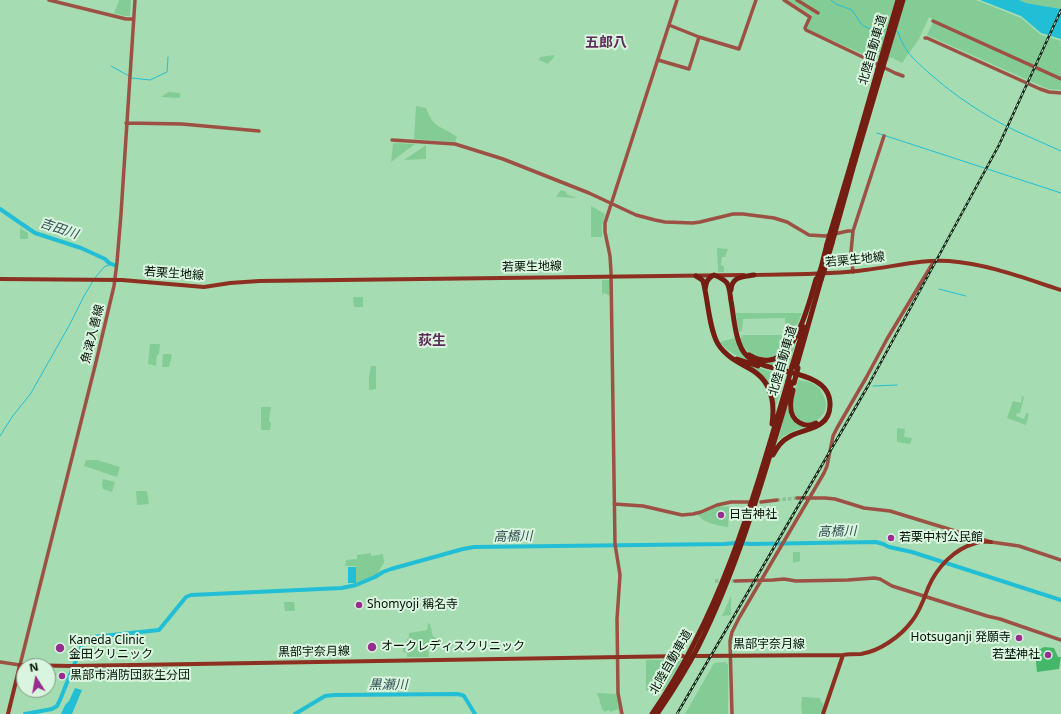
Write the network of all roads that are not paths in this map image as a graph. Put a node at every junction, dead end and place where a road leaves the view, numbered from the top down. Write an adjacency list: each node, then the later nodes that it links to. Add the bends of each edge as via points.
1 (49, 0): 10 (street)
2 (135, 0): 10 (street, 魚津入善線)
3 (677, 0): 12 (street)
4 (756, 0): 13 (street, via 739,49)
5 (784, 0): 17 (street, via 809,16 806,30)
6 (797, 0): 9 (street)
7 (898, 0): 16 (highway, 北陸自動車道, bridge)
8 (902, 0): 16 (highway, 北陸自動車道, bridge)
9 (818, 13)
10 (133, 19): 20 (street, 魚津入善線)
11 (932, 21): 18 (street)
12 (669, 25): 13 (street); 15 (street)
13 (699, 37): 15 (street, via 689,70)
14 (925, 38): 19 (street, via 1040,89)
15 (658, 60): 24 (street)
16 (880, 70): 26 (highway, 北陸自動車道, bridge)
17 (903, 76)
18 (1061, 79)
19 (1061, 93)
20 (126, 123): 21 (street, via 182,124); 35 (street, 魚津入善線)
21 (259, 131)
22 (884, 136): 25 (street)
23 (392, 140): 24 (street, via 460,146 503,159)
24 (612, 202): 25 (street, via 636,215 665,222 700,222 743,214 787,222 809,235 825,236); 32 (street, via 605,223)
25 (853, 231): 29 (street)
26 (830, 244): 28 (highway, 北陸自動車道); 28 (highway, 北陸自動車道)
27 (934, 261): 29 (main road, 若栗生地線); 38 (main road, 若栗生地線, via 982,265); 46 (street, via 837,428 830,446 827,466)
28 (822, 268): 36 (highway, 北陸自動車道, bridge)
29 (853, 272): 31 (main road, 若栗生地線)
30 (714, 275): 31 (main road, 若栗生地線); 33 (main road, 若栗生地線); 37 (highway, via 707,280); 39 (highway, via 725,282)
31 (754, 275): 39 (highway, via 734,280)
32 (612, 276): 33 (main road, 若栗生地線); 35 (main road, 若栗生地線, via 262,281 204,287); 50 (street)
33 (696, 276): 37 (highway, via 702,280)
34 (0, 279): 35 (main road, 若栗生地線)
35 (115, 280): 65 (street, 魚津入善線)
36 (818, 280): 40 (highway, via 797,336 781,355 769,360 755,358 746,353); 42 (highway, 北陸自動車道); 42 (highway, 北陸自動車道)
37 (705, 290): 41 (highway, via 714,334)
38 (1061, 290)
39 (730, 296): 40 (highway)
40 (738, 340): 51 (highway, via 744,353 751,360 820,384 830,402 829,412 822,423 791,436 778,446)
41 (723, 350): 43 (highway, via 747,363 819,386 825,395 827,407 823,417 815,424 808,426 797,422 793,417 790,404); 44 (highway, via 737,362 753,370 767,385 772,396 772,425)
42 (795, 367): 43 (highway, 北陸自動車道, bridge)
43 (791, 382): 44 (highway, 北陸自動車道); 51 (highway, 北陸自動車道)
44 (760, 476): 52 (highway, 北陸自動車道)
45 (798, 498): 46 (street)
46 (810, 498): 53 (street, via 835,499 864,508 890,510); 56 (street)
47 (777, 500): 49 (street)
48 (749, 502): 50 (street, via 731,502 682,515 643,506)
49 (761, 502)
50 (614, 504): 61 (street, via 615,544 620,575)
51 (753, 510): 52 (highway, 北陸自動車道)
52 (741, 539): 54 (highway, 北陸自動車道)
53 (991, 542): 55 (street, via 1019,546); 58 (main road, 黒部宇奈月線, via 976,543 963,548 942,564)
54 (737, 548): 72 (highway, 北陸自動車道, via 701,630); 73 (highway, 北陸自動車道, via 705,631)
55 (1061, 560)
56 (762, 580): 57 (street); 58 (street, via 874,578); 64 (street, via 732,632)
57 (735, 581)
58 (925, 596): 59 (street); 60 (main road, 黒部宇奈月線, via 913,620 897,637 878,648)
59 (1061, 640)
60 (843, 655): 64 (main road, 黒部宇奈月線); 75 (main road)
61 (619, 656): 62 (main road, 黒部宇奈月線); 68 (main road, 黒部宇奈月線); 71 (street, via 618,693)
62 (683, 656)
63 (696, 656): 64 (main road, 黒部宇奈月線)
64 (731, 656): 74 (street)
65 (22, 658)
66 (0, 662): 67 (street)
67 (16, 664)
68 (56, 666)
69 (16, 681): 70 (main road)
70 (8, 714)
71 (622, 714)
72 (652, 714)
73 (657, 714)
74 (732, 714)
75 (823, 714)

